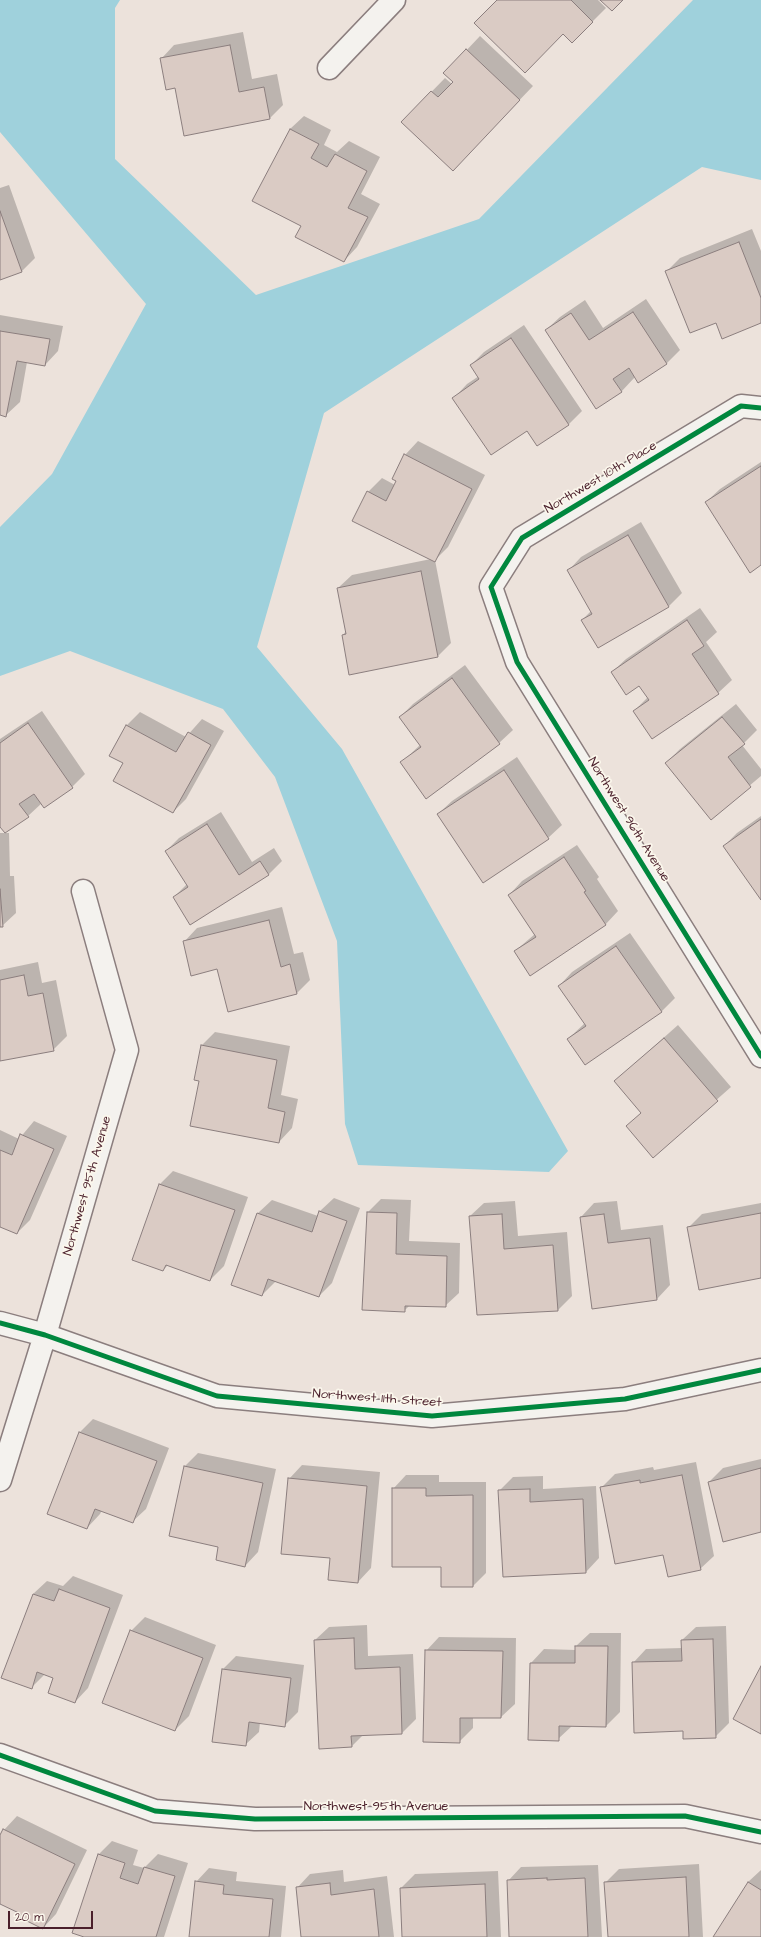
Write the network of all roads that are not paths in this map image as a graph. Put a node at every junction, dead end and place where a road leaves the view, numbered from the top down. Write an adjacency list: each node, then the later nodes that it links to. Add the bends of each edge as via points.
1 (394, 0): 2 (street)
2 (329, 68)
3 (751, 407): 4 (street, Northwest 10th Place, via 522,538)
4 (491, 587): 6 (street, Northwest 96th Avenue, via 517,662)
5 (83, 891): 8 (street, Northwest 95th Avenue, via 127,1050)
6 (761, 1056)
7 (0, 1323): 8 (street, Northwest 11th Street)
8 (45, 1335): 9 (street, Northwest 11th Street, via 217,1396 432,1416 626,1399); 10 (street, Northwest 95th Avenue)
9 (761, 1370)
10 (0, 1480)
11 (0, 1755): 12 (street, Northwest 95th Avenue, via 155,1811 255,1819 685,1816)
12 (761, 1832)

